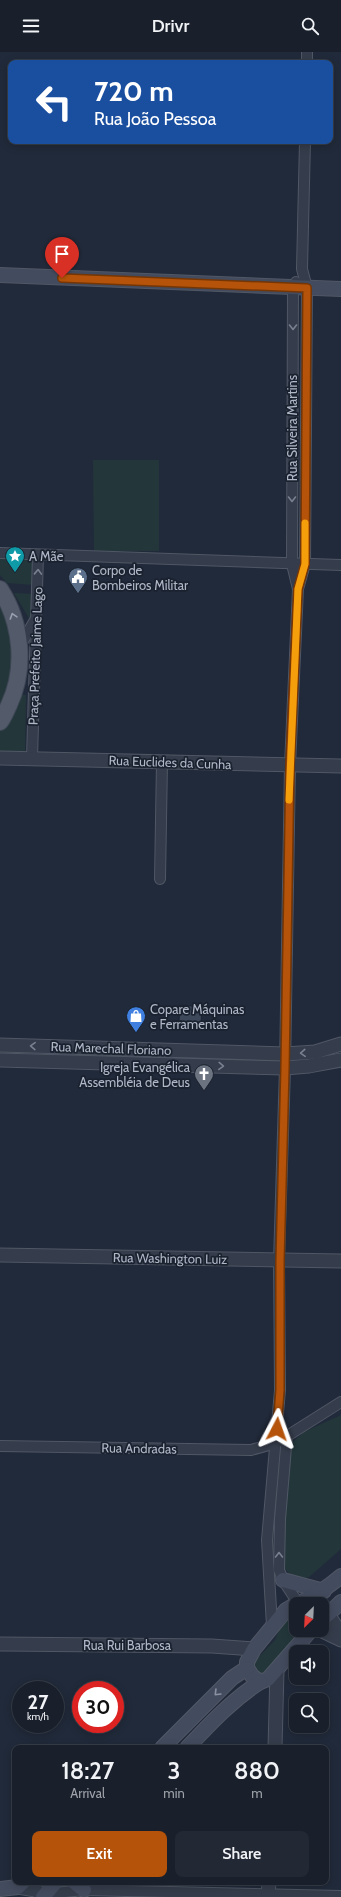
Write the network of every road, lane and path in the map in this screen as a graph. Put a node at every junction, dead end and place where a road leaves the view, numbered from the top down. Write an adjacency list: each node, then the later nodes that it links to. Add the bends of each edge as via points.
1 (305, 144): 3 (street, Rua Silveira Martins)
2 (0, 275): 3 (main road)
3 (300, 288): 4 (main road); 5 (street, Rua Silveira Martins, one-way to 5); 6 (street, Rua Silveira Martins)
4 (341, 289)
5 (292, 454): 6 (street); 9 (street, Rua Silveira Martins, one-way to 9)
6 (306, 454): 10 (street, Rua Silveira Martins)
7 (0, 553): 8 (street)
8 (38, 555): 9 (street); 14 (street, Praça Prefeito Jaime Lago, one-way to 8)
9 (292, 564): 10 (street); 13 (street, Rua Silveira Martins)
10 (305, 564): 11 (street); 13 (street, Rua Silveira Martins)
11 (341, 565)
12 (0, 589): 15 (main road, one-way to 12, via 14,618)
13 (298, 589): 22 (street, Rua Silveira Martins)
14 (36, 619): 15 (street); 17 (street, Praça Prefeito Jaime Lago)
15 (20, 646): 16 (main road)
16 (18, 674): 17 (street); 18 (main road, via 16,690)
17 (33, 698): 20 (street, Praça Prefeito Jaime Lago)
18 (0, 722)
19 (0, 758): 20 (street, Rua Euclides da Cunha)
20 (32, 758): 21 (street, Rua Euclides da Cunha)
21 (162, 762): 22 (street, Rua Euclides da Cunha); 24 (street)
22 (290, 765): 23 (street, Rua Euclides da Cunha); 27 (street, Rua Silveira Martins)
23 (341, 766)
24 (160, 879)
25 (341, 1044): 27 (street, Rua Marechal Floriano, one-way to 27, via 315,1052)
26 (0, 1045): 27 (street, Rua Marechal Floriano, one-way to 26)
27 (285, 1054): 30 (street, Rua Silveira Martins)
28 (0, 1060): 30 (street, Rua Marechal Floriano, one-way to 30)
29 (341, 1060): 30 (street, Rua Marechal Floriano)
30 (285, 1068): 32 (street, Rua Silveira Martins)
31 (0, 1255): 32 (street, Rua Washington Luiz)
32 (280, 1261): 33 (street, Rua Washington Luiz); 36 (street, Rua Silveira Martins, via 280,1390)
33 (341, 1261)
34 (341, 1402): 35 (street)
35 (287, 1435): 36 (street); 39 (street, one-way to 35, via 279,1570 279,1538)
36 (276, 1443): 37 (street, Rua Andradas, via 251,1450); 47 (street, Rua Silveira Martins, via 267,1540)
37 (0, 1446)
38 (341, 1576): 40 (main road)
39 (283, 1580): 40 (main road); 41 (street)
40 (324, 1591): 42 (main road)
41 (293, 1597)
42 (314, 1597)
43 (341, 1602): 45 (main road)
44 (289, 1608): 47 (main road)
45 (329, 1613)
46 (329, 1621): 49 (street)
47 (272, 1626): 53 (main road)
48 (329, 1634): 51 (street)
49 (341, 1634)
50 (305, 1637): 55 (main road)
51 (341, 1640)
52 (0, 1644): 53 (street, Rua Rui Barbosa, via 212,1646)
53 (254, 1649): 54 (main road)
54 (247, 1668): 56 (main road); 57 (main road, one-way to 57, via 232,1678)
55 (277, 1670): 56 (main road, via 268,1679); 59 (street)
56 (260, 1682): 58 (main road, via 243,1693)
57 (165, 1745)
58 (190, 1745)
59 (275, 1745)
60 (17, 1885): 64 (main road)
61 (23, 1885): 66 (street)
62 (54, 1885): 66 (main road)
63 (79, 1886): 65 (street); 66 (street)
64 (0, 1889)
65 (269, 1891): 67 (street)
66 (45, 1896)
67 (341, 1896)

